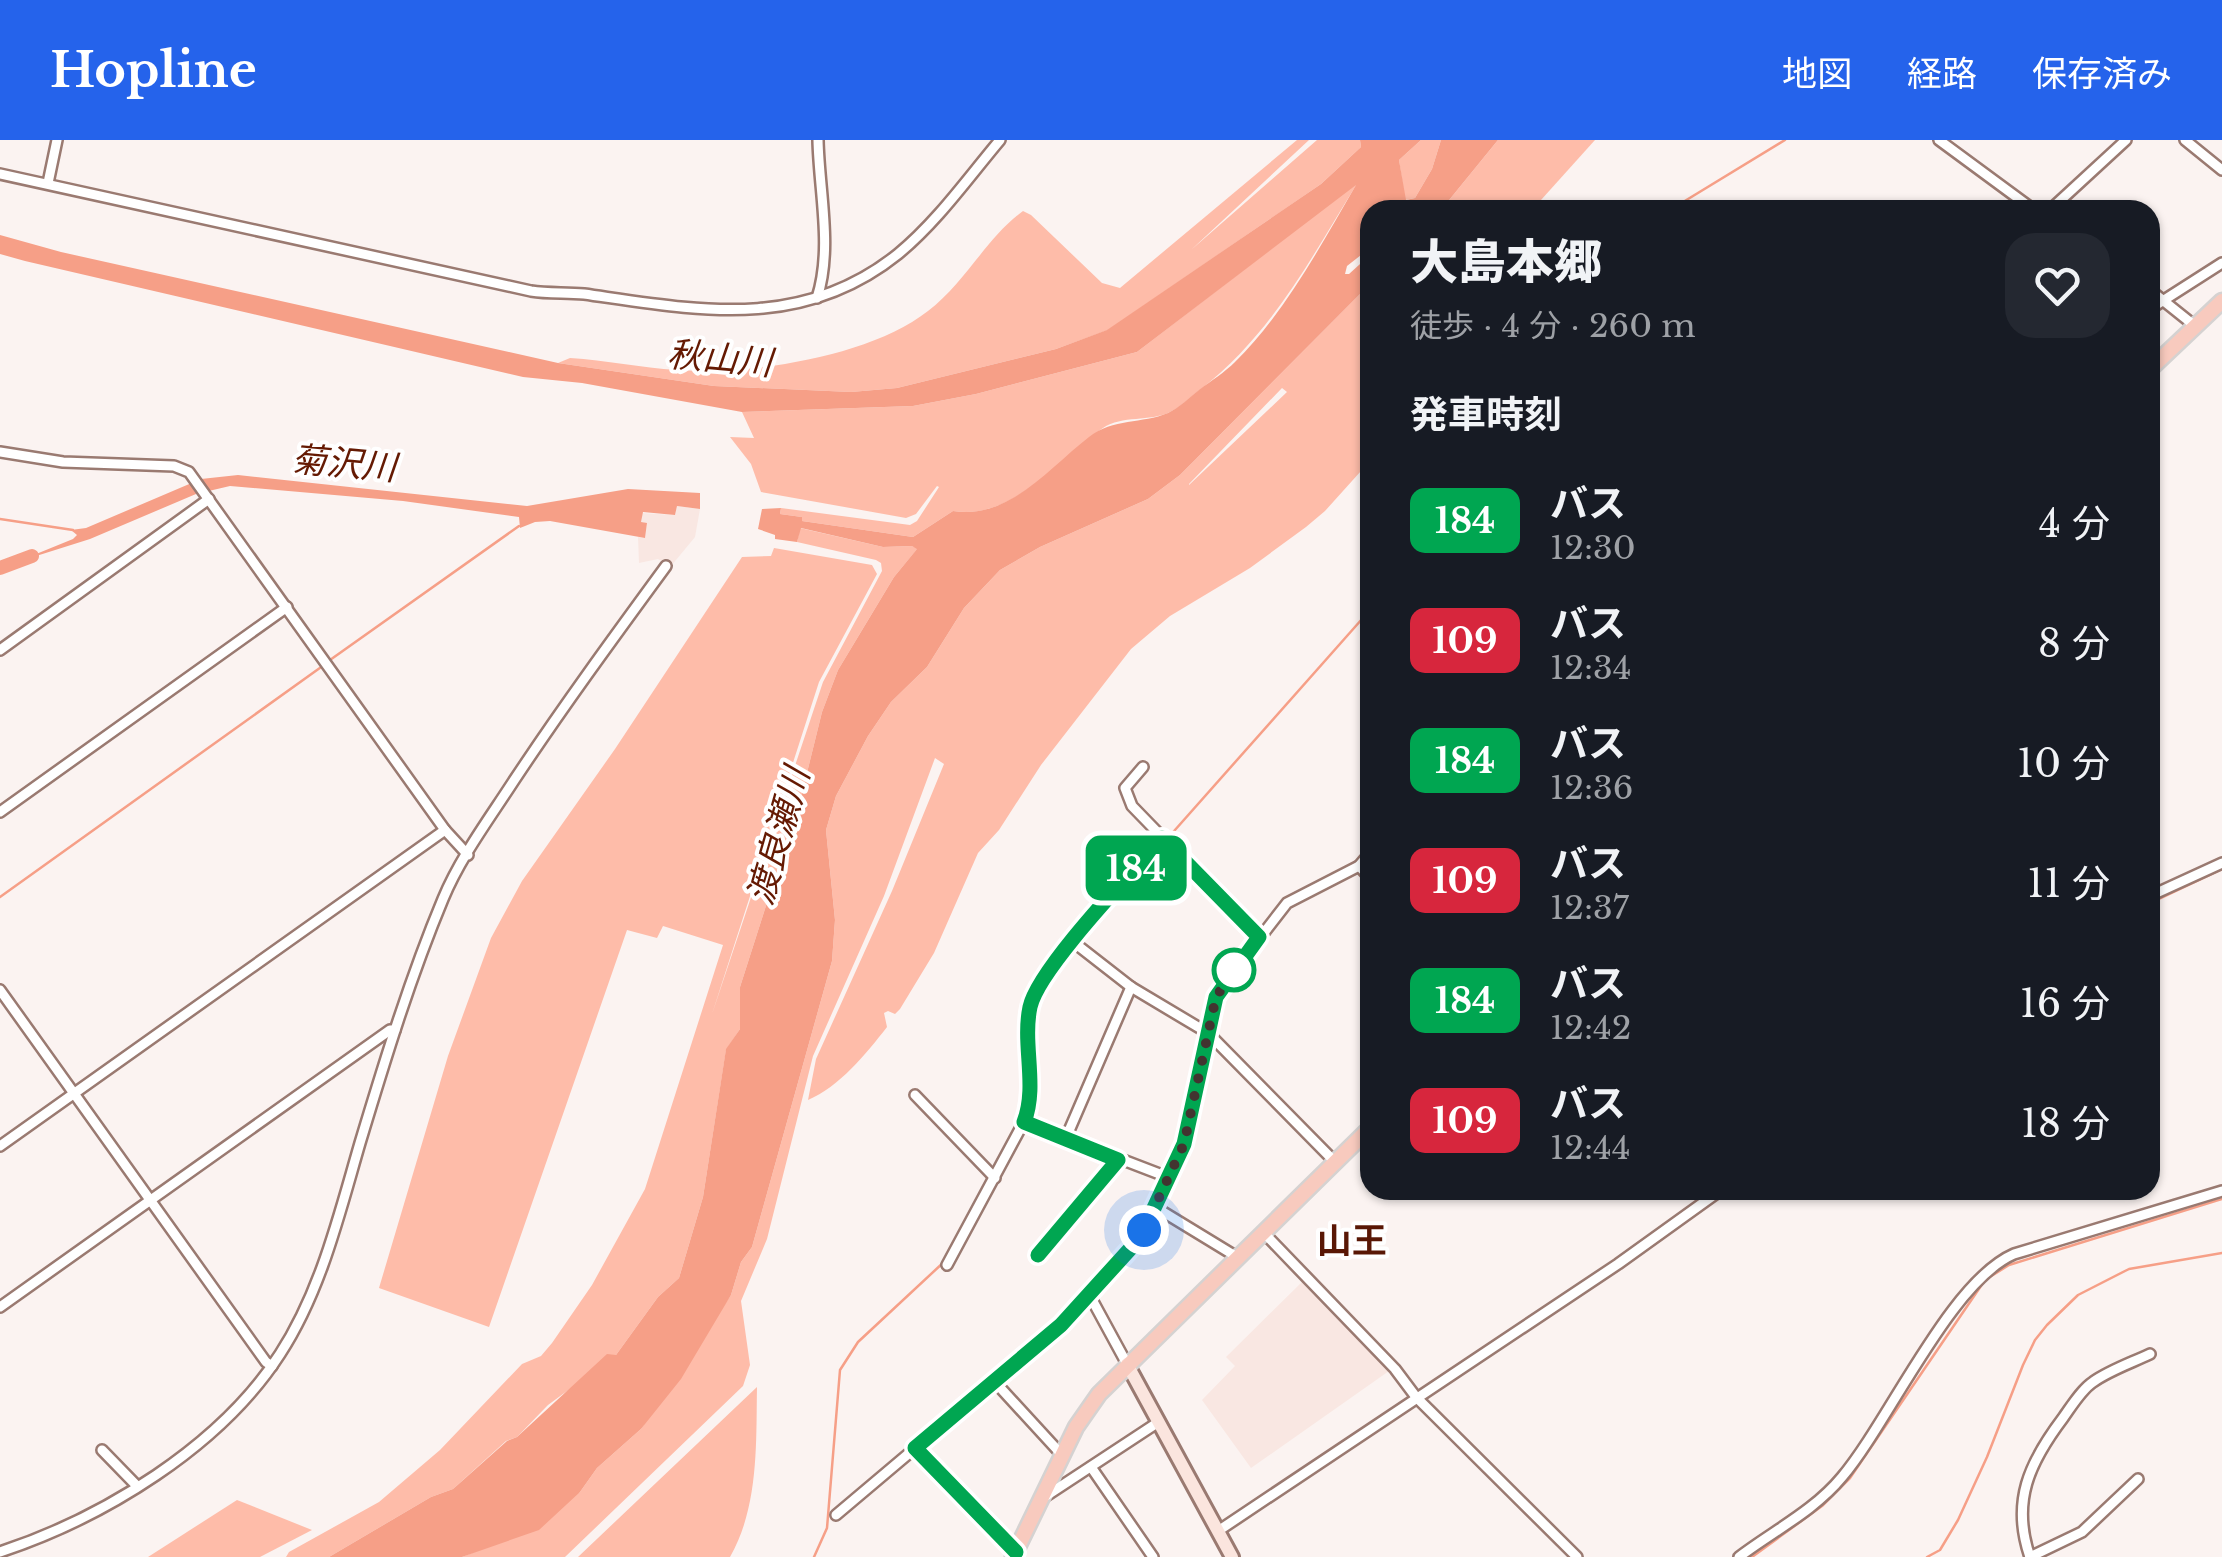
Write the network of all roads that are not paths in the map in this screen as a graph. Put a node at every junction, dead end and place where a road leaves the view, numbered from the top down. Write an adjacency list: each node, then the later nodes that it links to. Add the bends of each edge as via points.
1 (57, 140): 9 (street)
2 (818, 140): 14 (street, via 824,207)
3 (1000, 140): 14 (street, via 908,245 855,283)
4 (1939, 140): 10 (street)
5 (2126, 140): 11 (street)
6 (2185, 140): 7 (street)
7 (2222, 170)
8 (0, 174): 9 (street)
9 (48, 183): 14 (street, via 547,293 676,308 784,308)
10 (2020, 200)
11 (2061, 200)
12 (2222, 263): 15 (street)
13 (2160, 296): 15 (street)
14 (817, 298)
15 (2164, 299): 16 (street); 18 (street)
16 (2160, 302)
17 (2222, 302): 18 (main road)
18 (2196, 326): 19 (main road)
19 (2160, 360)
20 (0, 452): 21 (street, via 174,466)
21 (208, 497): 23 (street); 24 (street)
22 (666, 566): 29 (street, via 542,738)
23 (286, 608): 26 (street); 27 (street)
24 (0, 650)
25 (1144, 767): 28 (street, via 1125,788 1132,806)
26 (0, 812)
27 (445, 830): 29 (street); 39 (street)
28 (1162, 838): 33 (street); 34 (street)
29 (468, 855): 37 (street, via 444,899)
30 (2222, 862): 32 (street)
31 (1358, 866): 33 (street, via 1294,898)
32 (2160, 891)
33 (1259, 937): 38 (street, via 1218,992)
34 (1072, 941): 35 (street); 41 (street, via 1030,1004)
35 (1131, 987): 38 (street); 43 (street)
36 (0, 990): 39 (street)
37 (395, 1030): 50 (street); 61 (street, via 327,1254)
38 (1208, 1032): 46 (street); 48 (street, via 1187,1133)
39 (74, 1094): 44 (street); 50 (street)
40 (915, 1095): 47 (street)
41 (1024, 1122): 43 (street); 47 (street)
42 (1360, 1137): 46 (main road)
43 (1065, 1140): 45 (street)
44 (0, 1146)
45 (1118, 1160): 48 (street); 54 (street)
46 (1334, 1162): 53 (main road)
47 (995, 1178): 56 (street)
48 (1170, 1178): 52 (street)
49 (2222, 1191): 79 (street, via 2014,1254 1990,1268 1972,1284 1835,1486)
50 (151, 1200): 58 (street); 61 (street)
51 (1707, 1200): 63 (street)
52 (1155, 1208): 55 (street); 57 (street, via 1140,1238)
53 (1263, 1232): 55 (main road); 63 (street)
54 (1038, 1255)
55 (1236, 1257): 60 (main road)
56 (947, 1265)
57 (1090, 1296): 60 (street); 62 (street)
58 (0, 1307)
59 (2150, 1354): 80 (street, via 2091,1383 2045,1442 2021,1507)
60 (1127, 1364): 64 (main road); 67 (main road, via 1087,1410)
61 (272, 1366): 70 (street, via 221,1424)
62 (995, 1382): 65 (street); 67 (street)
63 (1416, 1397): 73 (street); 78 (street)
64 (1160, 1424): 68 (street); 73 (main road)
65 (915, 1448): 72 (street); 75 (street)
66 (102, 1450): 70 (street)
67 (1062, 1454): 71 (main road)
68 (1091, 1468): 71 (street); 76 (street)
69 (2138, 1480): 80 (street, via 2082,1532)
70 (137, 1486): 74 (street)
71 (1040, 1500): 75 (main road)
72 (836, 1515)
73 (1218, 1531): 77 (main road)
74 (0, 1552)
75 (1015, 1555)
76 (1153, 1557)
77 (1232, 1557)
78 (1577, 1557)
79 (1739, 1557)
80 (2030, 1557)

